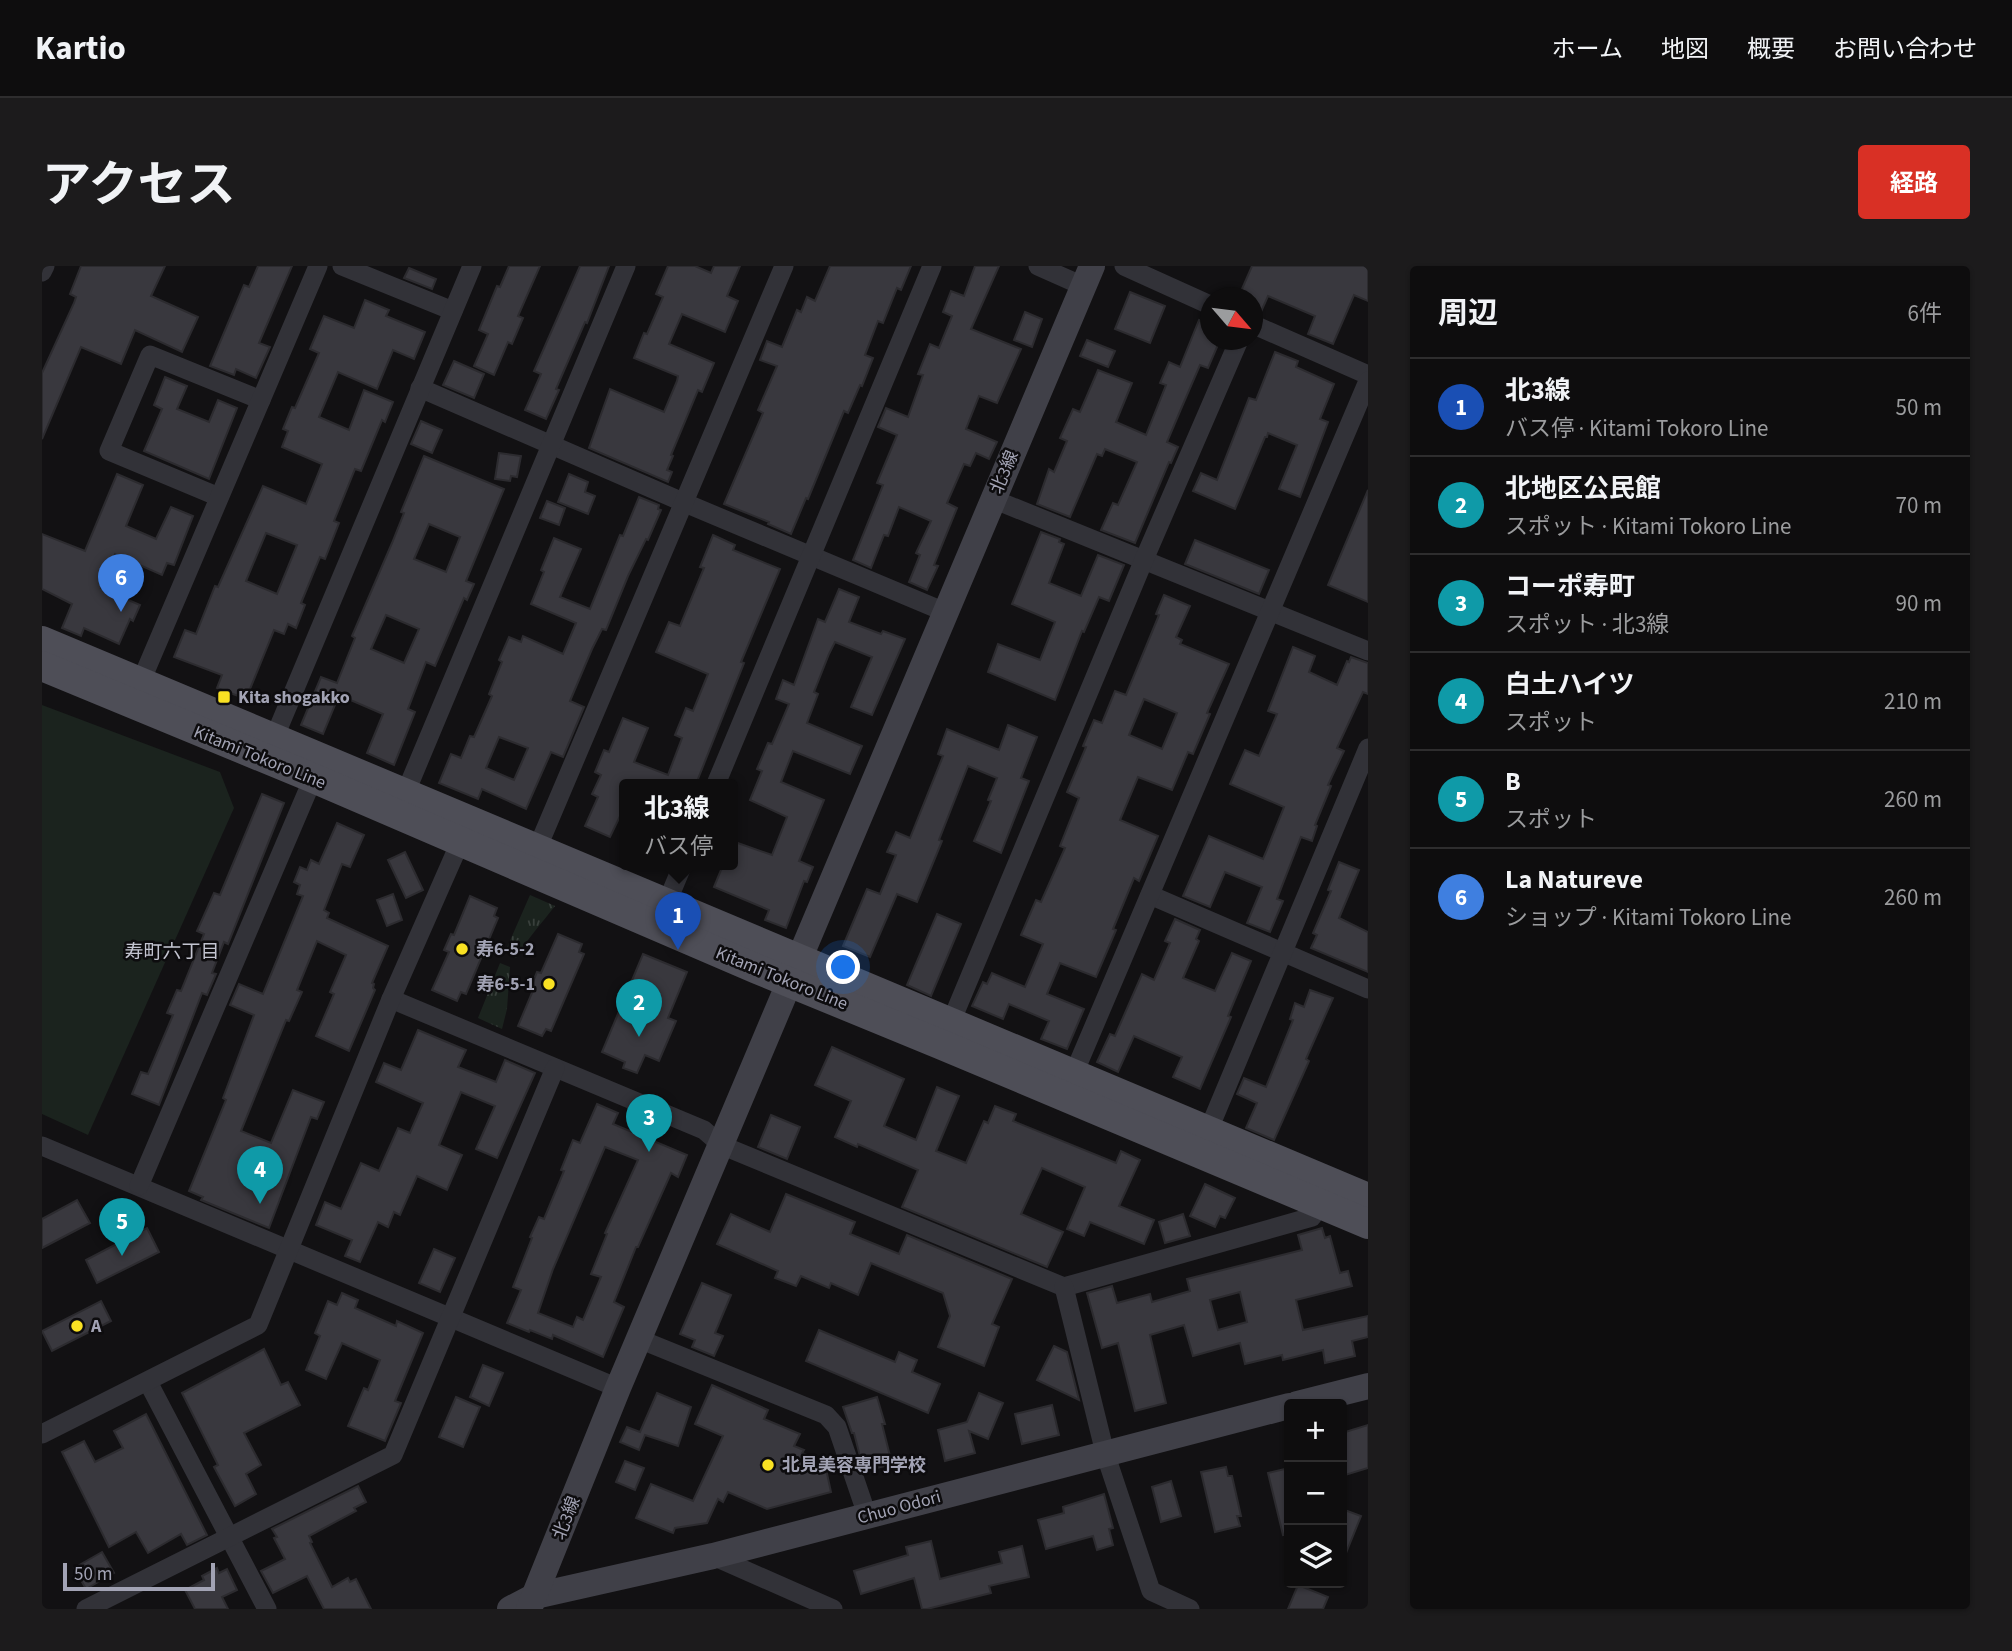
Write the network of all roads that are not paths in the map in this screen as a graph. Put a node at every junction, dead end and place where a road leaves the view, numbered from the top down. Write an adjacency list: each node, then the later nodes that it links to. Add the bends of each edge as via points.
1 (45, 266): 10 (street)
2 (318, 266): 19 (street)
3 (342, 266): 13 (street)
4 (472, 266): 13 (street)
5 (626, 266): 20 (street)
6 (785, 266): 23 (street)
7 (932, 266): 24 (street)
8 (1038, 266): 11 (street)
9 (1124, 266): 12 (street)
10 (42, 272)
11 (1088, 276): 22 (street, 北3線)
12 (1200, 300)
13 (453, 311): 18 (street)
14 (1263, 329): 16 (street)
15 (1235, 350): 25 (street)
16 (1368, 375)
17 (1368, 381): 27 (street)
18 (420, 388): 20 (street); 33 (street)
19 (261, 400): 21 (street); 21 (street, via 150,355 109,451)
20 (551, 446): 23 (street); 36 (street)
21 (219, 497): 31 (street)
22 (993, 499): 25 (street); 26 (street, 北3線)
23 (685, 503): 24 (street); 38 (street)
24 (811, 555): 26 (street); 35 (street)
25 (1143, 562): 27 (street); 46 (street)
26 (945, 611): 43 (street, 北3線)
27 (1271, 612): 29 (street); 40 (street)
28 (42, 641): 31 (main road, Kitami Tokoro Line)
29 (1368, 651)
30 (42, 666): 31 (main road, Kitami Tokoro Line)
31 (136, 693): 33 (main road, Kitami Tokoro Line)
32 (1368, 748): 42 (street)
33 (270, 749): 34 (main road, Kitami Tokoro Line)
34 (318, 768): 36 (main road, Kitami Tokoro Line); 37 (main road, Kitami Tokoro Line); 52 (street)
35 (718, 779)
36 (405, 793): 37 (main road, Kitami Tokoro Line)
37 (465, 831): 38 (main road, Kitami Tokoro Line); 41 (main road, Kitami Tokoro Line); 45 (street)
38 (537, 849): 41 (main road, Kitami Tokoro Line)
39 (681, 870): 41 (street)
40 (1150, 895): 42 (street); 48 (street)
41 (662, 915): 43 (main road, Kitami Tokoro Line)
42 (1282, 952): 44 (street); 49 (street)
43 (795, 971): 46 (main road, Kitami Tokoro Line); 48 (main road, Kitami Tokoro Line); 50 (street, 北3線)
44 (1368, 989)
45 (391, 999): 47 (street); 56 (street)
46 (951, 1022): 48 (main road, Kitami Tokoro Line)
47 (555, 1068): 50 (street, via 704,1130); 58 (street)
48 (1070, 1085): 49 (main road, Kitami Tokoro Line)
49 (1204, 1141): 53 (main road, Kitami Tokoro Line); 54 (main road, Kitami Tokoro Line)
50 (721, 1145): 57 (street); 59 (street, 北3線)
51 (42, 1146): 52 (street)
52 (139, 1186): 56 (street)
53 (1368, 1198)
54 (1321, 1203): 55 (main road, Kitami Tokoro Line); 57 (street, via 1312,1217)
55 (1368, 1224)
56 (289, 1251): 58 (street); 60 (street, via 258,1325)
57 (1064, 1287): 66 (street)
58 (450, 1318): 62 (street); 68 (street, via 393,1455)
59 (639, 1339): 62 (street, 北3線); 67 (street, via 826,1415 837,1427)
60 (148, 1382): 65 (street); 68 (street)
61 (1368, 1386): 63 (street)
62 (618, 1388): 70 (street, 北3線)
63 (1317, 1399)
64 (1284, 1407): 66 (street, Chuo Odori)
65 (42, 1434)
66 (1105, 1453): 67 (street, Chuo Odori); 75 (street, via 1151,1591)
67 (867, 1515): 69 (street, Chuo Odori)
68 (229, 1536): 71 (street); 72 (street)
69 (713, 1556): 70 (street, Chuo Odori); 74 (street)
70 (532, 1602): 73 (street, Chuo Odori)
71 (86, 1609)
72 (267, 1609)
73 (510, 1609)
74 (833, 1609)
75 (1190, 1609)

